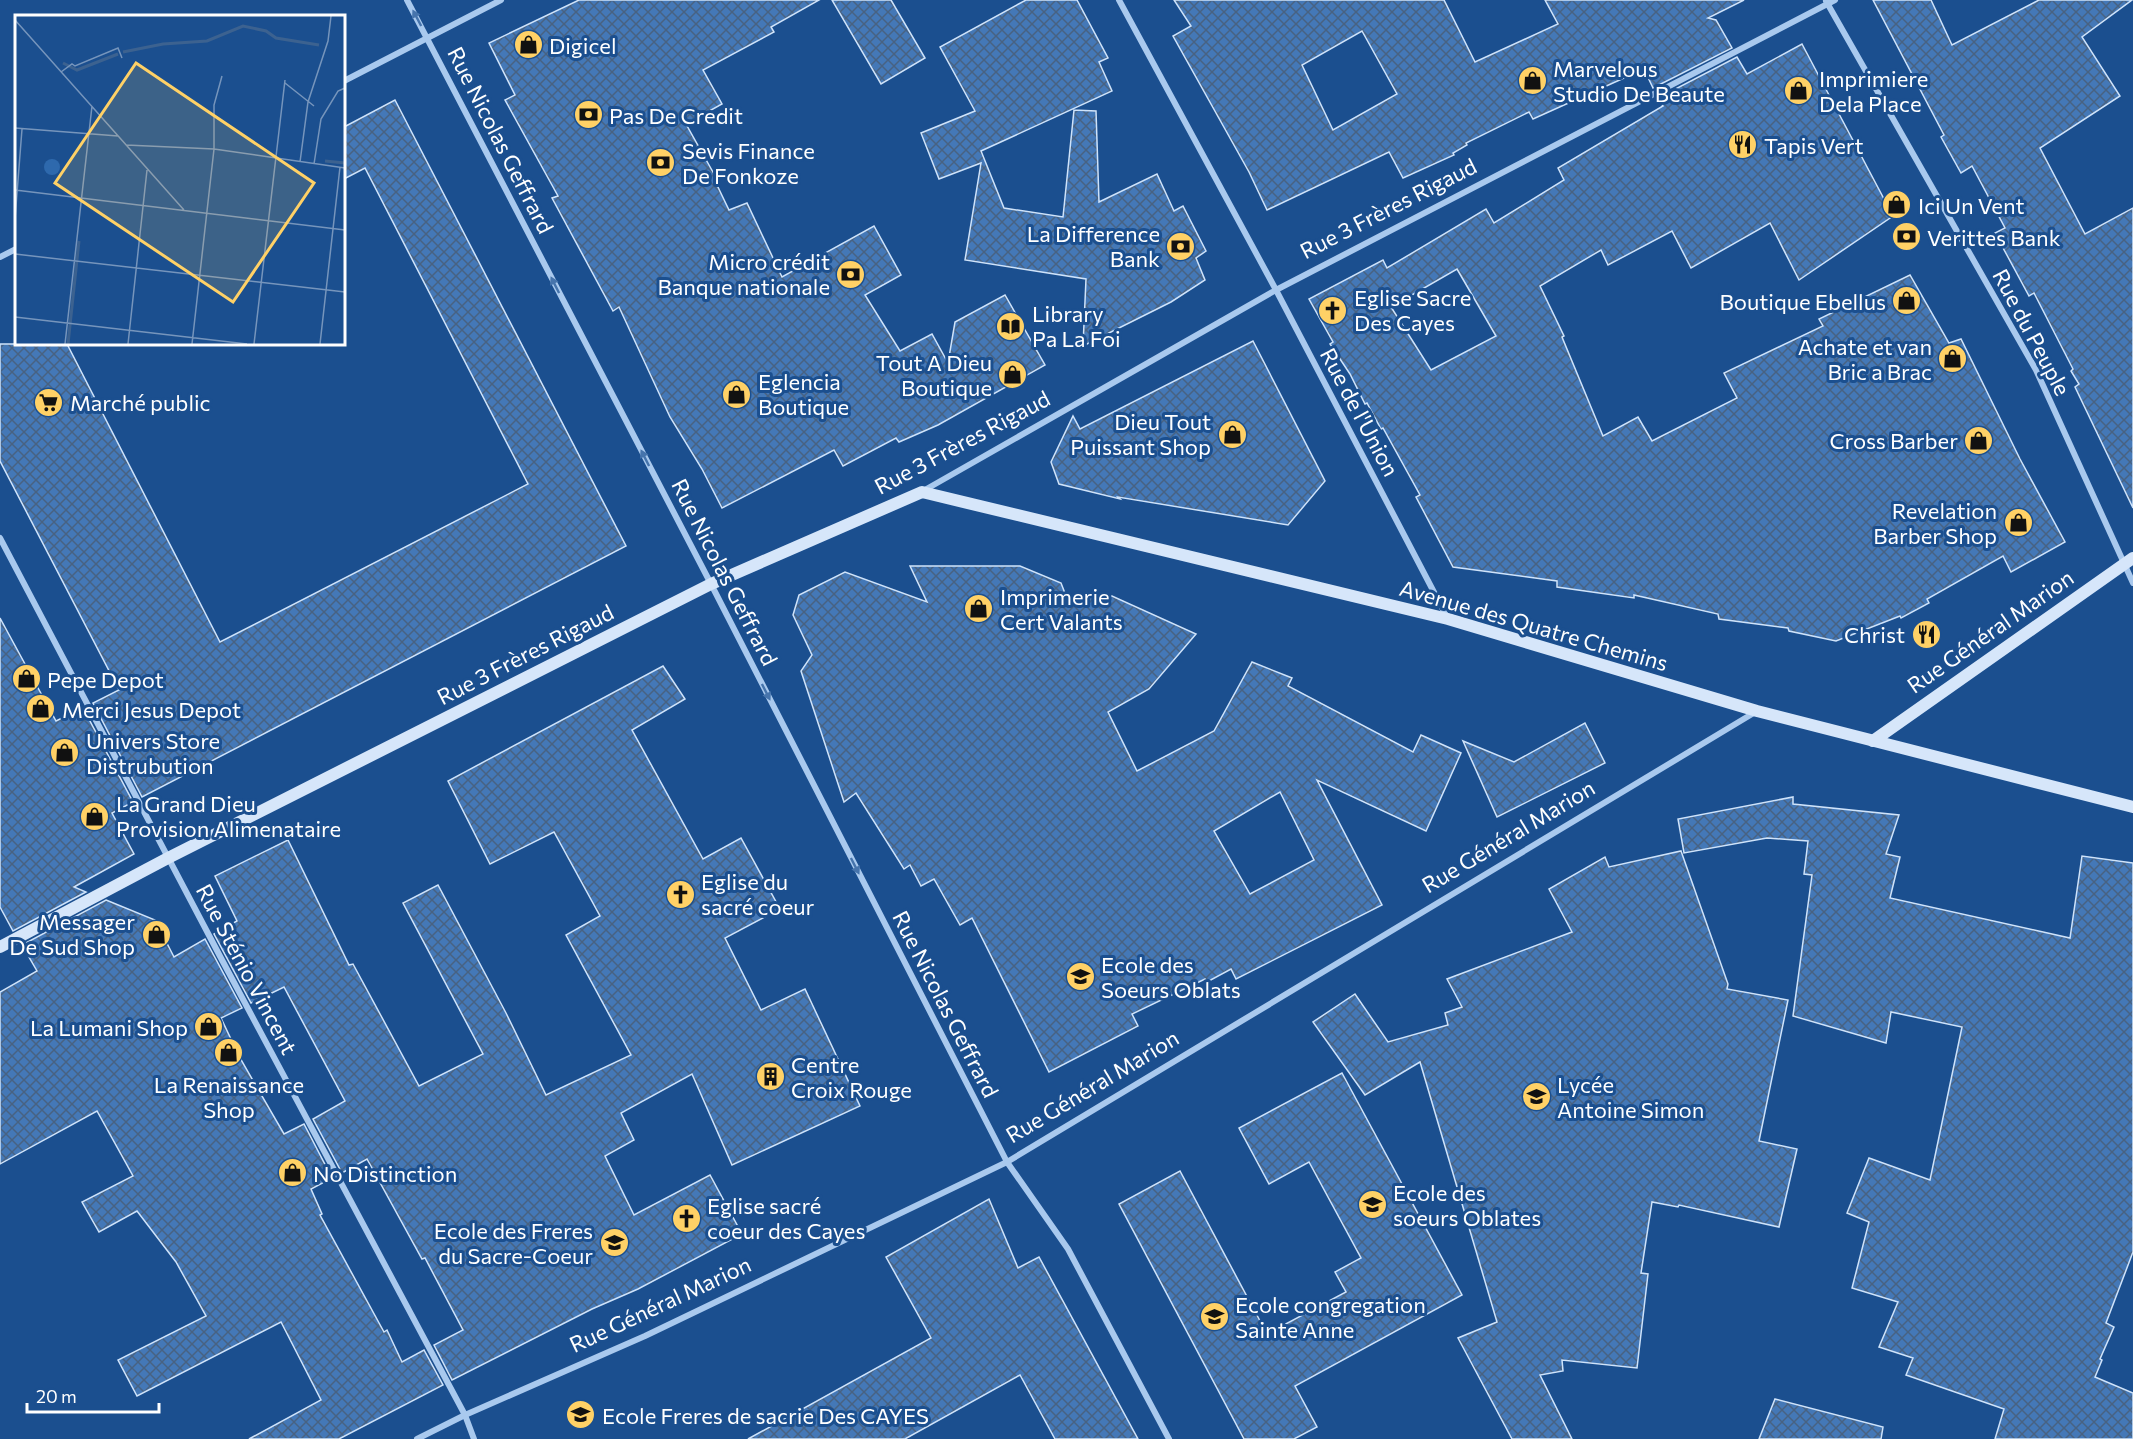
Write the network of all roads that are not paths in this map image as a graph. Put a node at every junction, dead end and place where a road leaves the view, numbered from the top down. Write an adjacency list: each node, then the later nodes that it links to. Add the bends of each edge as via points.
1 (407, 0): 6 (street, Rue Nicolas Geffrard, one-way to 1)
2 (501, 0): 6 (street)
3 (1119, 0): 10 (street, Rue de l'Union)
4 (1835, 0): 5 (street, Rue 3 Frères Rigaud)
5 (1827, 2): 10 (street, Rue 3 Frères Rigaud); 13 (street, Rue du Peuple, via 2036,370)
6 (428, 38): 7 (street); 15 (street, Rue Nicolas Geffrard, one-way to 6)
7 (345, 80)
8 (15, 250): 9 (street)
9 (0, 257)
10 (1276, 290): 11 (street, Rue 3 Frères Rigaud); 16 (street, Rue de l'Union)
11 (922, 492): 15 (street, Rue 3 Frères Rigaud); 16 (street, Avenue des Quatre Chemins)
12 (0, 538): 20 (street, Rue Sténio Vincent)
13 (2128, 560): 14 (street, Rue du Peuple); 18 (street, Rue Général Marion)
14 (2133, 583)
15 (711, 584): 20 (street, Rue 3 Frères Rigaud); 22 (street, Rue Nicolas Geffrard, one-way to 22)
16 (1448, 619): 17 (street, Avenue des Quatre Chemins)
17 (1757, 711): 18 (street, Avenue des Quatre Chemins); 22 (street, Rue Général Marion)
18 (1873, 741): 19 (street, Avenue des Quatre Chemins)
19 (2133, 807)
20 (168, 858): 21 (street, Rue 3 Frères Rigaud); 23 (street, Rue Sténio Vincent)
21 (0, 947)
22 (1007, 1162): 23 (street, Rue Général Marion, via 645,1336); 26 (street, Rue Nicolas Geffrard, via 1068,1250)
23 (465, 1415): 24 (street, Rue Général Marion); 25 (street, Rue Sténio Vincent)
24 (417, 1439)
25 (474, 1439)
26 (1169, 1439)

